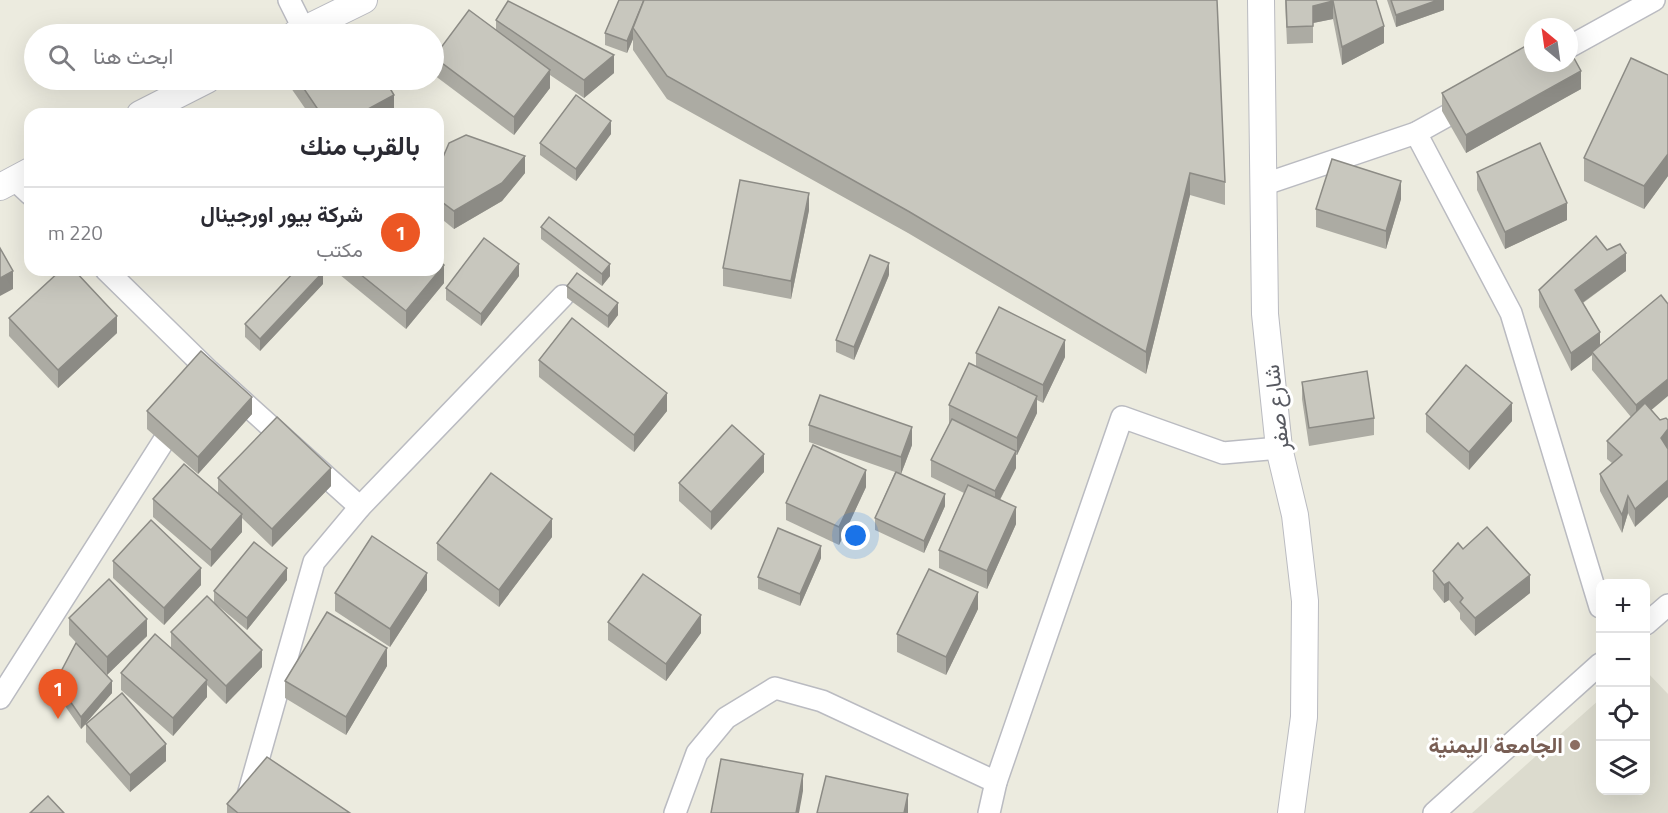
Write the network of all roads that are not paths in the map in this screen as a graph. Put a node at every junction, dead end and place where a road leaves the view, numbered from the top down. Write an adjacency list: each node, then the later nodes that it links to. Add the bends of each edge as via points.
1 (289, 0): 5 (street)
2 (364, 0): 6 (street)
3 (1261, 0): 12 (street, شارع صفر)
4 (1654, 0): 7 (street)
5 (296, 24)
6 (315, 24)
7 (1578, 42)
8 (187, 90): 10 (street)
9 (1489, 92): 11 (street)
10 (152, 108)
11 (1416, 133): 12 (street); 18 (street, via 1511,313)
12 (1265, 184): 16 (street, شارع صفر, via 1265,314)
13 (112, 276): 15 (street)
14 (563, 296): 17 (street)
15 (209, 371): 17 (street); 22 (street)
16 (1279, 448): 23 (street, via 1224,453 1122,417); 27 (street, شارع صفر, via 1295,515 1305,602 1304,717)
17 (360, 507): 24 (street, via 314,562)
18 (1596, 594)
19 (1668, 605): 20 (street)
20 (1650, 621)
21 (1596, 668): 28 (street)
22 (0, 698)
23 (996, 782): 25 (street, via 822,701 775,688 726,718 697,753); 26 (street)
24 (252, 808)
25 (675, 813)
26 (989, 813)
27 (1291, 813)
28 (1434, 813)

